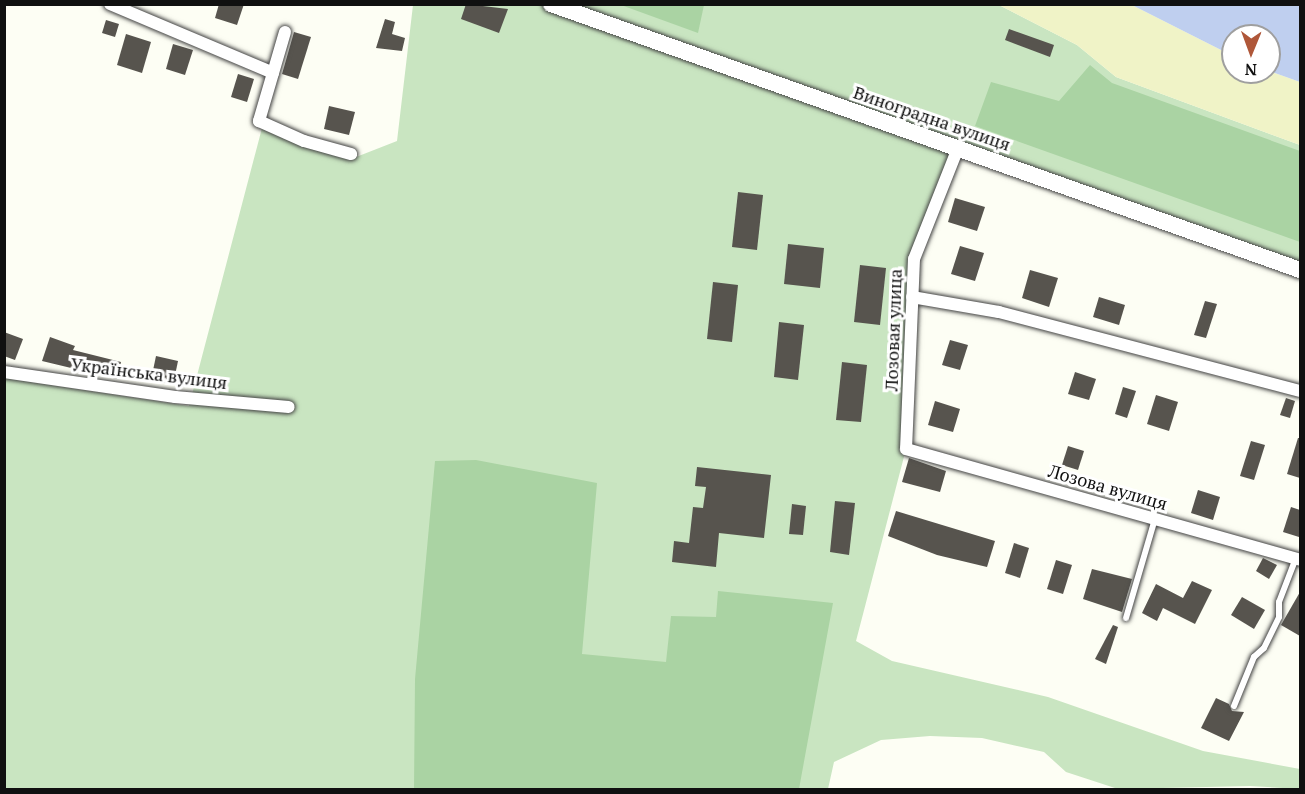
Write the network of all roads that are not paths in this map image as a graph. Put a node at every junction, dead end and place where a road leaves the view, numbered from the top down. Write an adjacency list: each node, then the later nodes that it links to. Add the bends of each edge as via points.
1 (110, 4): 4 (street)
2 (551, 4): 5 (street, Виноградна вулиця)
3 (285, 32): 4 (street)
4 (273, 74): 6 (street, via 260,122 304,141)
5 (958, 148): 7 (street, Виноградна вулиця); 8 (street, Лозовая улица, via 914,259)
6 (351, 154)
7 (1300, 270)
8 (912, 297): 10 (street, via 999,312); 12 (street, Лозовая улица)
9 (4, 372): 11 (street, Українська вулиця, via 175,397)
10 (1300, 391)
11 (289, 407)
12 (906, 449): 13 (street, Лозова вулиця)
13 (1155, 519): 14 (street, Лозова вулиця); 15 (lane)
14 (1298, 559): 16 (lane, via 1279,602 1279,617 1264,648 1254,657)
15 (1126, 618)
16 (1234, 706)

